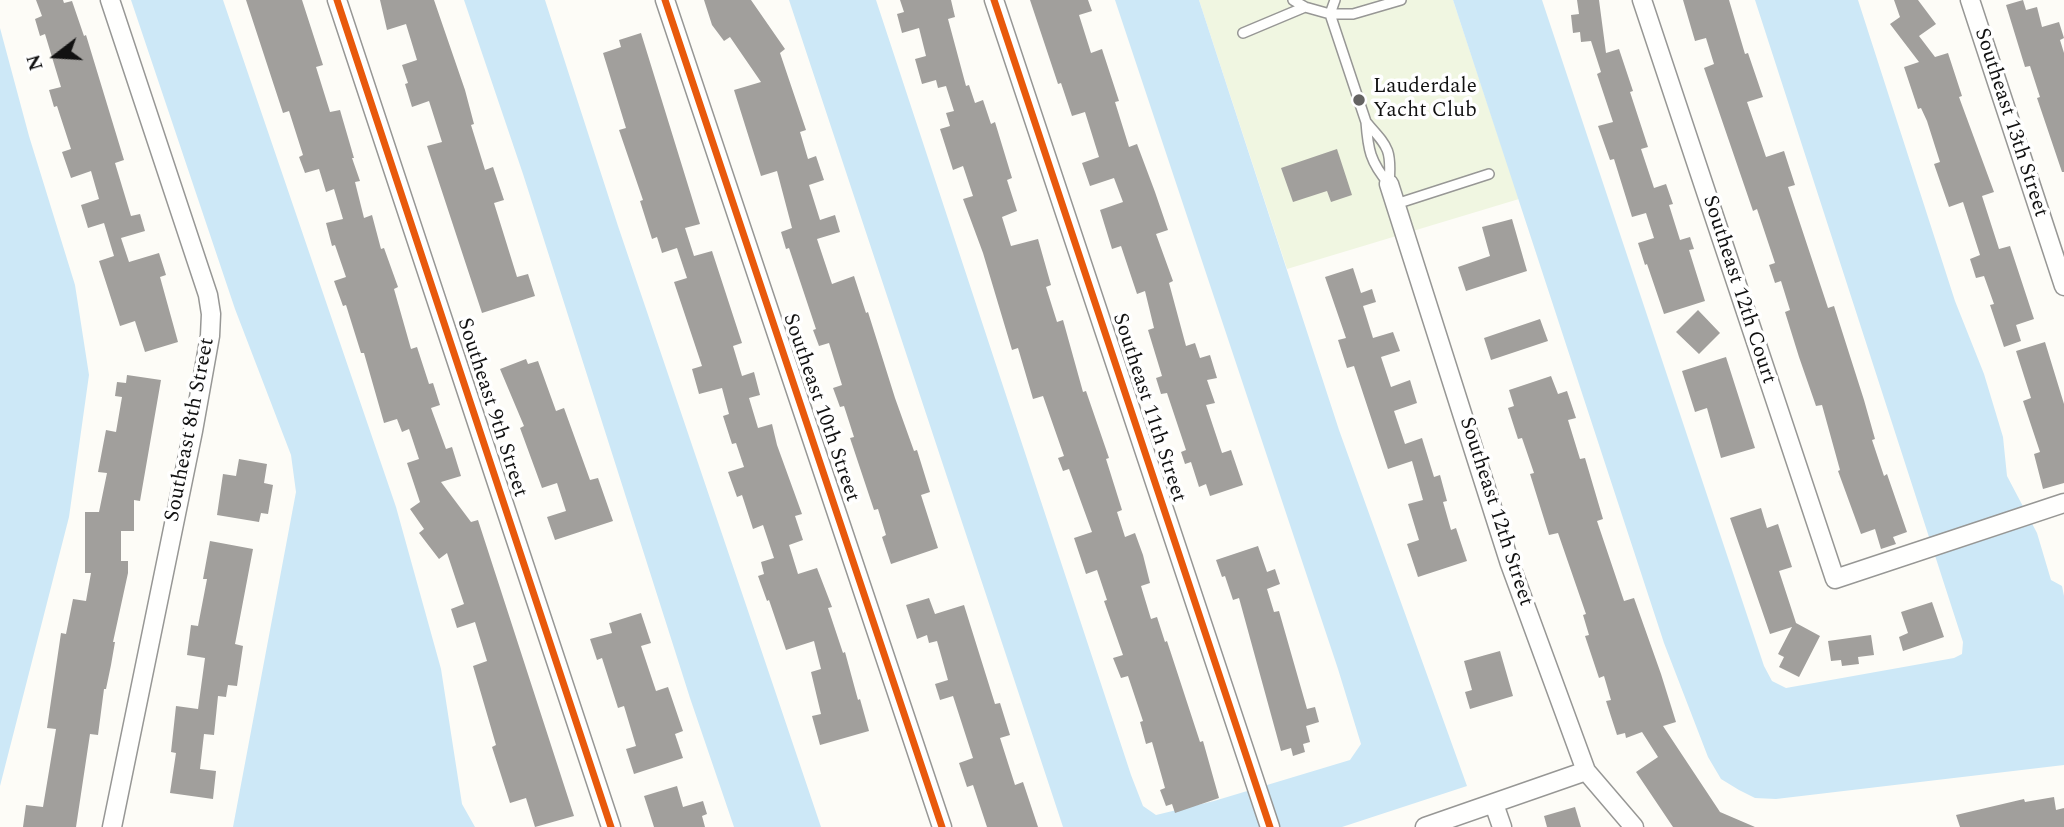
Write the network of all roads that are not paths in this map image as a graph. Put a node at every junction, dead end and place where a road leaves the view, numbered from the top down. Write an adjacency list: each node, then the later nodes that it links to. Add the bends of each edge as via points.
1 (110, 0): 23 (street, Southeast 8th Street, via 211,314 193,431)
2 (337, 0): 24 (street, Southeast 9th Street)
3 (665, 0): 25 (street, Southeast 10th Street)
4 (994, 0): 26 (street, Southeast 11th Street)
5 (1293, 0): 11 (lane)
6 (1335, 0): 12 (lane)
7 (1401, 0): 10 (lane)
8 (1642, 0): 19 (street, Southeast 12th Court, via 1835,579)
9 (1970, 0): 18 (street, Southeast 13th Street)
10 (1378, 3): 12 (lane, via 1353,15)
11 (1305, 7): 12 (lane); 13 (lane)
12 (1330, 14): 14 (lane)
13 (1243, 33)
14 (1366, 122): 16 (lane, via 1369,152); 16 (lane, via 1387,146)
15 (1489, 174): 17 (lane)
16 (1389, 184): 17 (street, Southeast 12th Street)
17 (1396, 204): 20 (street, Southeast 12th Street, via 1510,564)
18 (2064, 286)
19 (2064, 503)
20 (1586, 771): 21 (street); 22 (street, Southeast 12th Street)
21 (1494, 804): 27 (street); 28 (street)
22 (1624, 819): 29 (street, Southeast 12th Street)
23 (112, 827)
24 (611, 827)
25 (942, 827)
26 (1270, 827)
27 (1426, 827)
28 (1502, 827)
29 (1634, 827)

